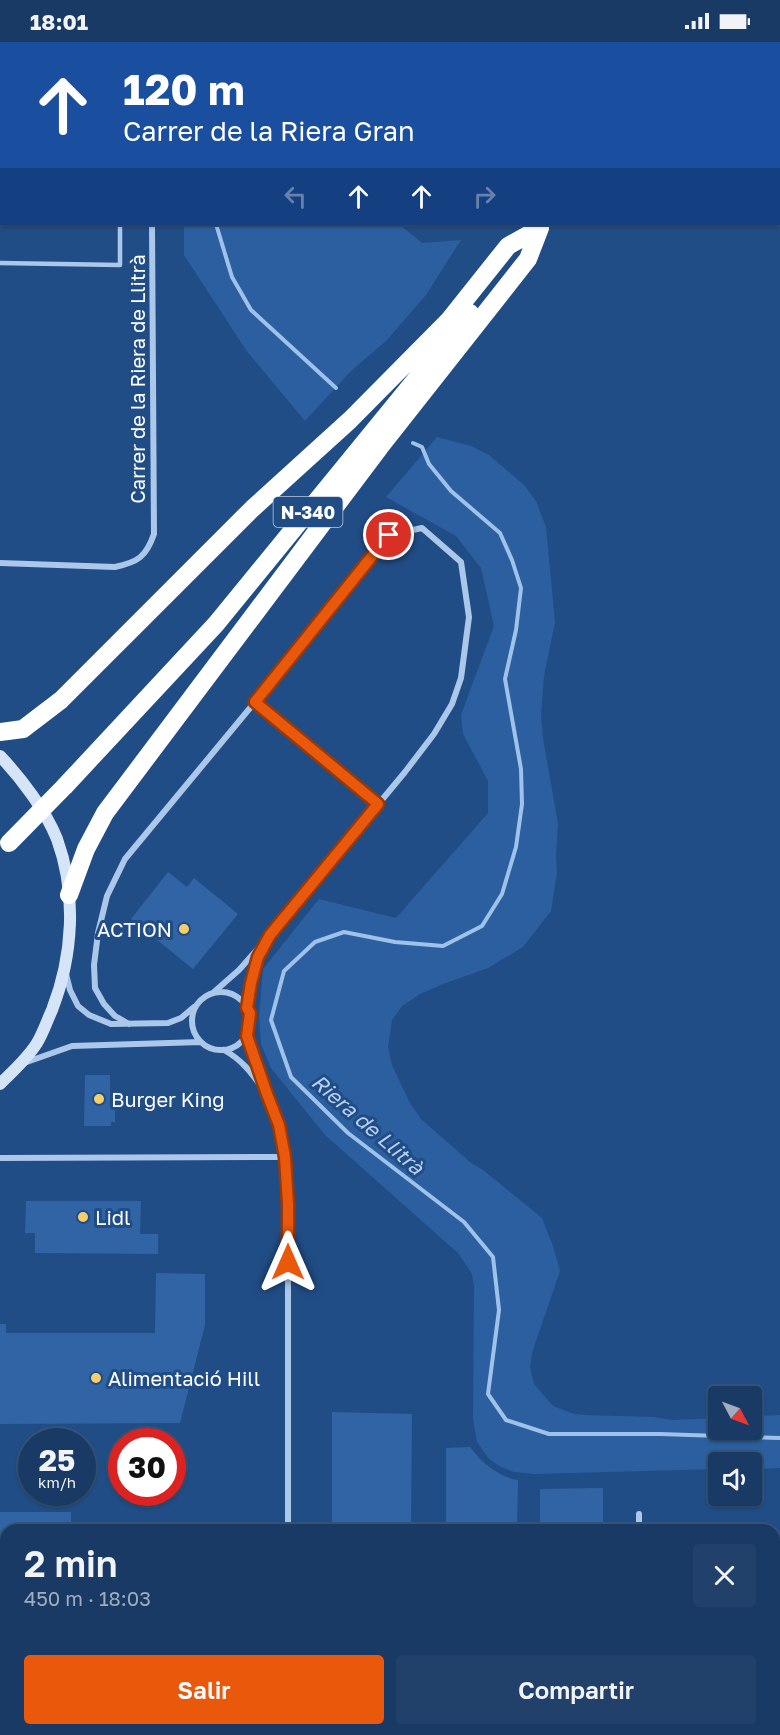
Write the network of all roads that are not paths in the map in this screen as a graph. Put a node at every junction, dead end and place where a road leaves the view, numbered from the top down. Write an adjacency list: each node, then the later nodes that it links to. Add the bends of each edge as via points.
1 (120, 225): 4 (lane, via 120,265)
2 (152, 225): 5 (street, Carrer de la Riera de Llitrà, via 154,534 134,563 116,567)
3 (541, 226): 7 (highway, via 508,246 432,337 61,700 23,729); 10 (highway, N-340, bridge, via 216,624); 11 (highway, via 528,259 380,447 105,813)
4 (0, 263)
5 (0, 563)
6 (255, 702): 9 (street); 9 (street, via 389,535 422,528 461,562 469,616 461,678 435,734); 17 (street, via 125,859 107,896 98,933 95,988 115,1016)
7 (0, 732)
8 (0, 756): 11 (street, via 29,790 56,838)
9 (378, 804): 12 (street)
10 (5, 848)
11 (69, 895): 13 (street)
12 (270, 935): 14 (street); 16 (street, via 258,957)
13 (65, 970): 17 (street, via 78,1005 89,1015 111,1024); 21 (street, via 46,1024)
14 (214, 992): 15 (street); 16 (street, via 236,995)
15 (195, 1006): 17 (street, via 168,1023); 19 (street, via 193,1029)
16 (247, 1008): 18 (street)
17 (129, 1024)
18 (247, 1036): 20 (street, via 239,1045); 23 (street)
19 (201, 1042): 20 (street); 21 (street, via 72,1046)
20 (224, 1050): 23 (street, via 250,1071)
21 (21, 1064): 22 (street)
22 (0, 1084)
23 (267, 1094): 24 (street, via 279,1125)
24 (285, 1157): 25 (street); 27 (street)
25 (0, 1158)
26 (639, 1514): 28 (street)
27 (288, 1524)
28 (639, 1524)

